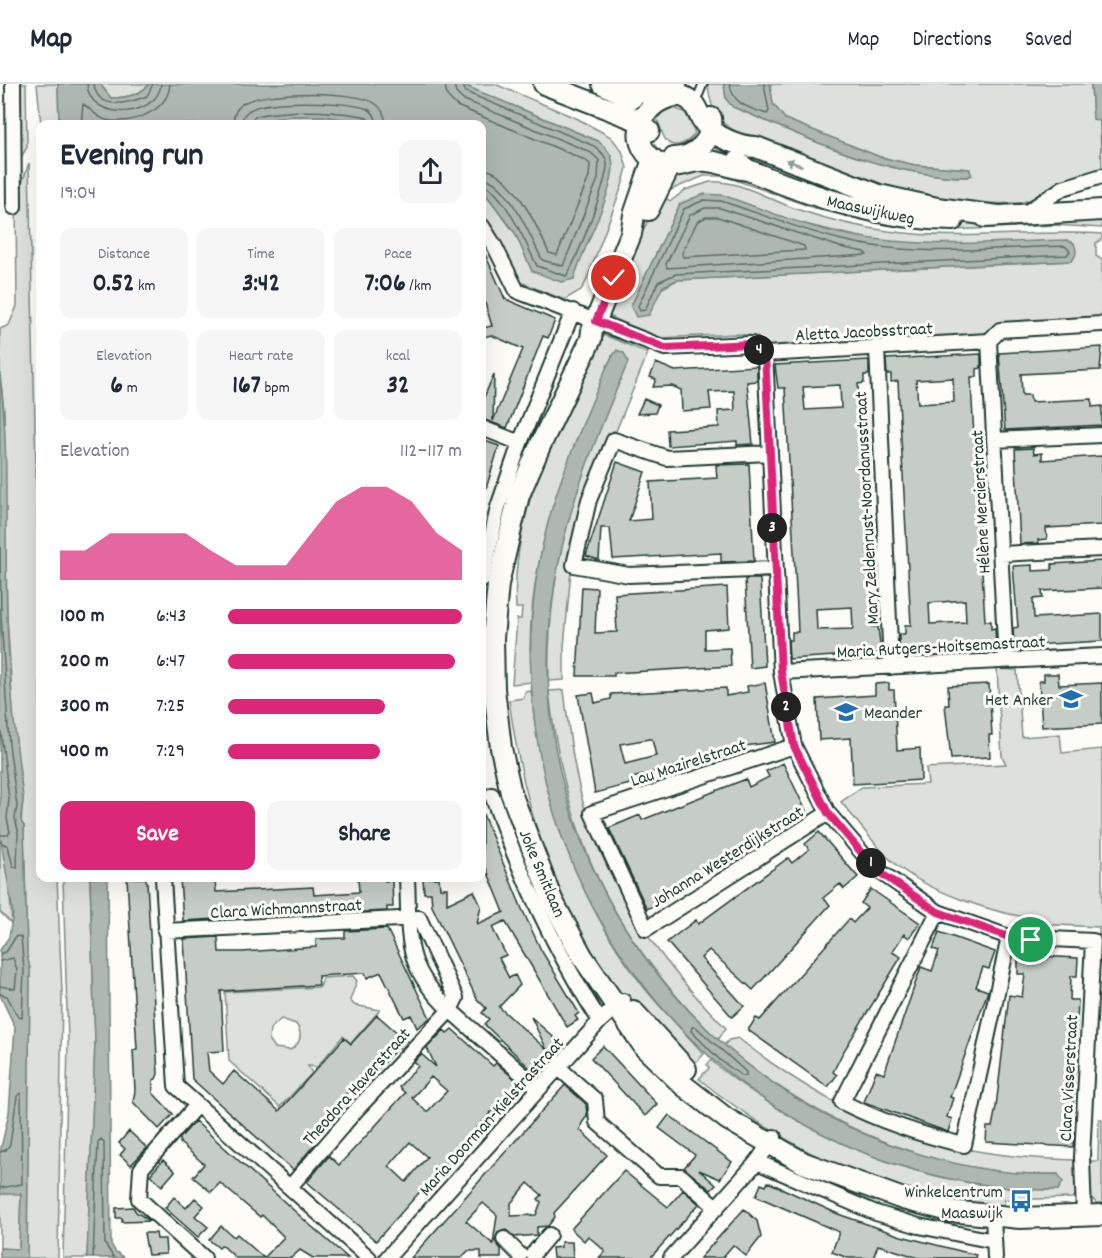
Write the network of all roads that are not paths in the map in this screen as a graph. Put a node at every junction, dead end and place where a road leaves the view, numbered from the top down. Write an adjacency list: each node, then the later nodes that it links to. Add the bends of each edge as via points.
1 (13, 84): 12 (street)
2 (543, 84): 8 (street, via 590,104 603,105)
3 (603, 84): 6 (street, via 625,95)
4 (620, 84): 6 (street)
5 (688, 89): 6 (street, via 672,86); 7 (street, via 708,108)
6 (653, 98): 8 (street)
7 (712, 126): 9 (street); 15 (street, Maaswijkweg, one-way to 7, via 879,195)
8 (640, 127): 10 (street, via 643,146)
9 (700, 155): 10 (street, via 678,167); 15 (street, Maaswijkweg, via 738,163 810,195 879,214 957,220)
10 (666, 161): 19 (street, Joke Smitlaan)
11 (1102, 176): 14 (street, via 1063,188)
12 (14, 207)
13 (1102, 210): 14 (street, Maaswijkweg)
14 (1023, 215): 15 (street, Maaswijkweg)
15 (998, 216)
16 (486, 232): 17 (street, Aletta Jacobsstraat, via 517,291)
17 (573, 311): 19 (street, Aletta Jacobsstraat); 26 (street)
18 (1102, 324): 20 (street, Aletta Jacobsstraat, via 1000,330)
19 (594, 325): 22 (street, Aletta Jacobsstraat, via 665,348 752,344); 31 (street, Joke Smitlaan, via 585,335 579,360)
20 (989, 341): 21 (street, Aletta Jacobsstraat); 25 (street, Hélène Mercierstraat)
21 (877, 348): 22 (street, Aletta Jacobsstraat); 34 (street, Mary Zeldenrust-Noordanusstraat)
22 (765, 354): 27 (street)
23 (486, 430): 26 (street)
24 (1102, 435): 25 (street)
25 (994, 440): 29 (street, Hélène Mercierstraat)
26 (520, 443): 31 (street, via 498,507)
27 (769, 453): 30 (street); 30 (street, via 668,458 614,440 589,500 574,565 629,575)
28 (1102, 549): 29 (street)
29 (1001, 554): 33 (street, Hélène Mercierstraat)
30 (774, 569): 35 (street)
31 (492, 583): 37 (street, Joke Smitlaan, via 511,744)
32 (1102, 656): 33 (street, Maria Rutgers-Hoitsemastraat)
33 (1006, 661): 34 (street, Maria Rutgers-Hoitsemastraat)
34 (891, 667): 35 (street, Maria Rutgers-Hoitsemastraat)
35 (781, 672): 36 (street)
36 (794, 746): 38 (street); 43 (street, Lau Mazirelstraat, via 592,813)
37 (501, 793): 46 (street, Joke Smitlaan); 48 (street, via 544,927)
38 (828, 813): 41 (street, via 876,870); 43 (street, Johanna Westerdijkstraat)
39 (162, 882): 44 (street)
40 (407, 882): 42 (street)
41 (938, 912): 45 (street); 45 (street, via 842,1102 875,1119 964,1145)
42 (409, 920): 44 (street, Clara Wichmannstraat); 47 (street, via 416,968 428,989); 47 (street, via 419,918 447,978 456,998)
43 (646, 928)
44 (165, 931): 51 (street, via 176,1086)
45 (1009, 937): 57 (street, Clara Visserstraat, via 1093,941 1082,1156)
46 (620, 1004): 48 (street, Maria Doorman-Kielstrastraat); 52 (street, Joke Smitlaan, via 691,1075)
47 (450, 1010): 50 (street); 54 (street, Theodora Haverstraat)
48 (600, 1021): 49 (street, Maria Doorman-Kielstrastraat)
49 (559, 1068): 50 (street, Maria Doorman-Kielstrastraat); 55 (street, via 595,1100 597,1122 658,1176 681,1176)
50 (539, 1089): 64 (street, Maria Doorman-Kielstrastraat)
51 (197, 1105): 54 (street); 62 (street, via 141,1169 140,1199)
52 (771, 1141): 53 (street); 56 (street, Joke Smitlaan, via 869,1186 950,1211)
53 (757, 1162): 55 (street); 60 (street, via 876,1213)
54 (290, 1187): 63 (street)
55 (717, 1208): 65 (street)
56 (993, 1216): 57 (street, Joke Smitlaan); 60 (street)
57 (1093, 1216)
58 (549, 1235): 61 (street)
59 (504, 1239): 61 (street)
60 (994, 1241): 66 (street)
61 (527, 1256)
62 (204, 1258)
63 (369, 1258)
64 (387, 1258)
65 (670, 1258)
66 (995, 1258)

